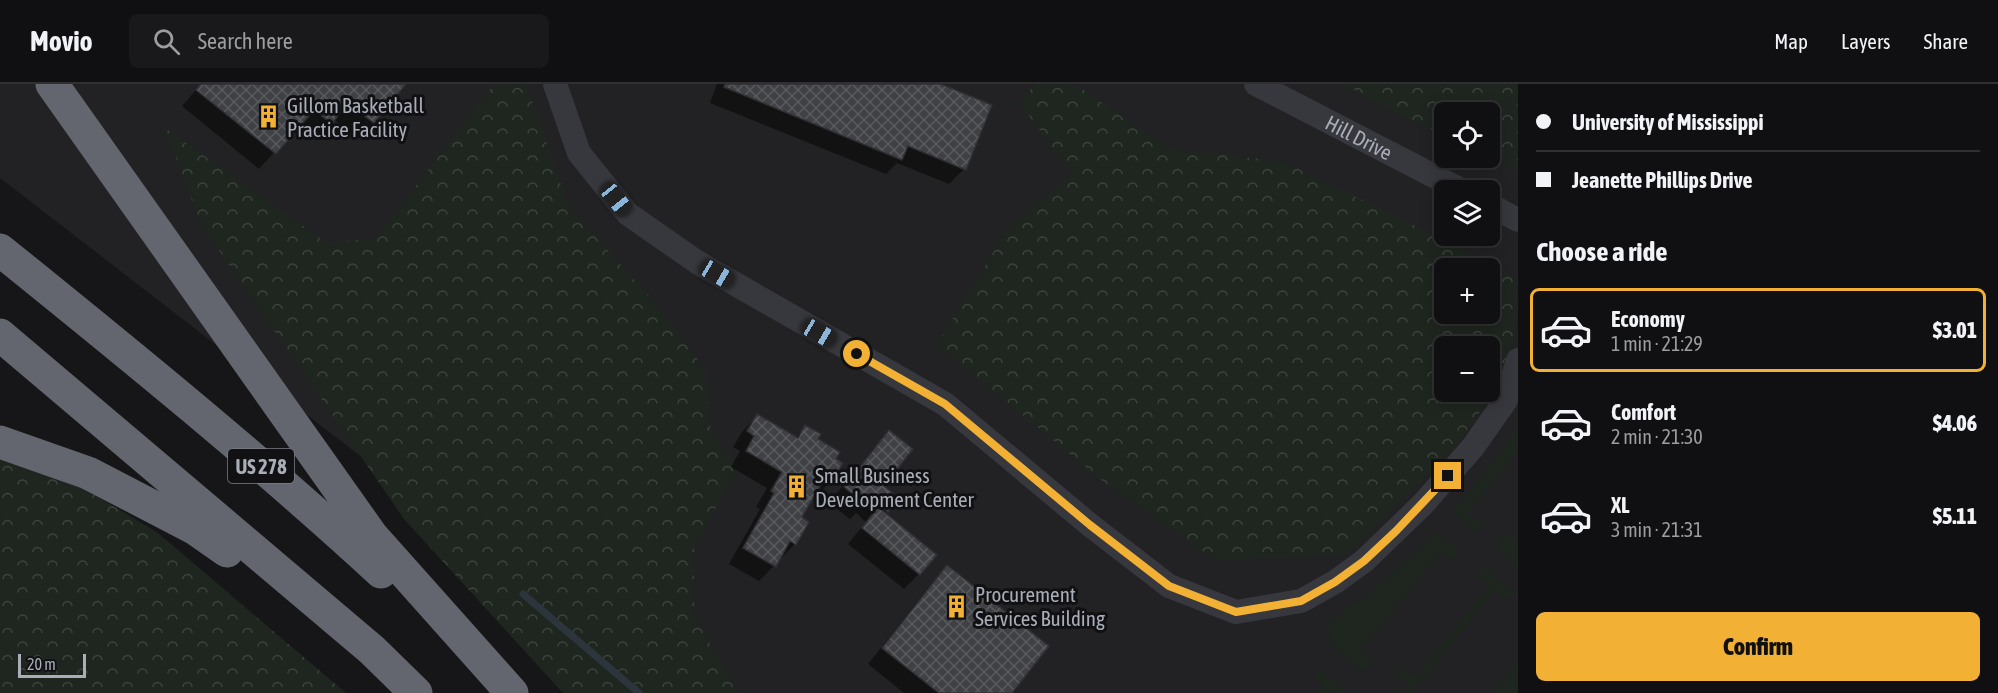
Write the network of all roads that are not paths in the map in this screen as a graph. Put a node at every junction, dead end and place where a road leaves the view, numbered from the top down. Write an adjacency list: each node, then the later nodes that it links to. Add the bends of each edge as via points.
1 (52, 84): 13 (highway, via 372,536)
2 (555, 84): 9 (street, via 579,153 628,214 697,262 945,404 1169,586 1236,612 1301,601 1364,561 1473,447 1506,400)
3 (1256, 84): 4 (street, Hill Drive)
4 (1442, 180)
5 (1500, 210): 6 (street)
6 (1518, 220)
7 (0, 250): 13 (highway, US 278, via 166,384 334,529)
8 (0, 335): 11 (highway)
9 (1518, 360)
10 (0, 442): 11 (highway, via 88,473 194,528)
11 (372, 650): 12 (highway)
12 (416, 693)
13 (512, 693)

